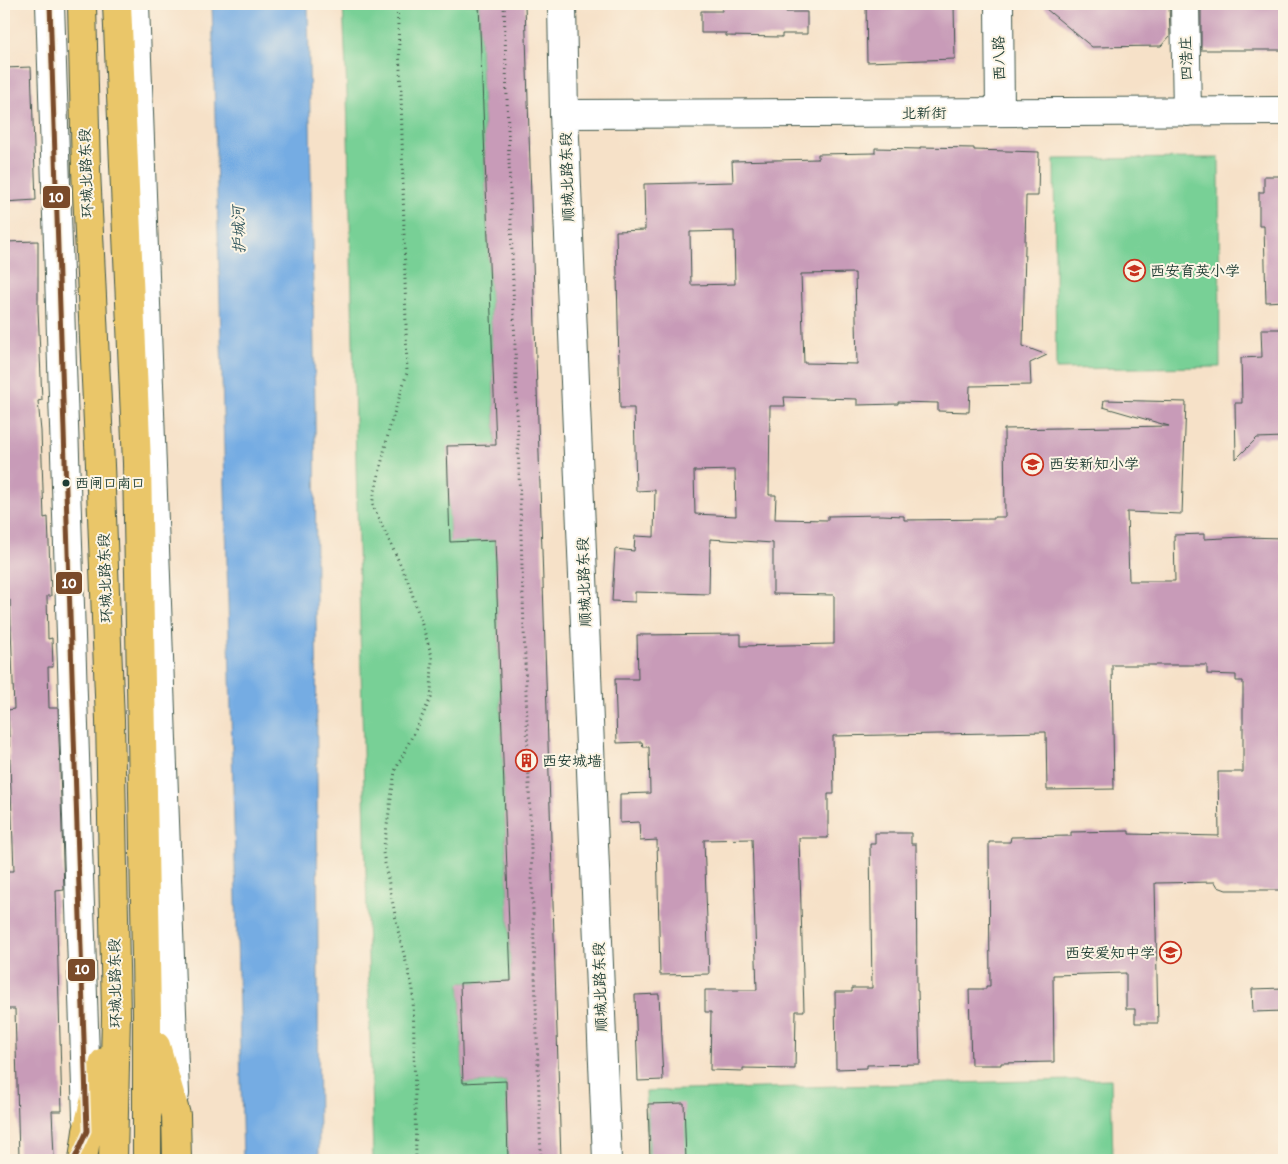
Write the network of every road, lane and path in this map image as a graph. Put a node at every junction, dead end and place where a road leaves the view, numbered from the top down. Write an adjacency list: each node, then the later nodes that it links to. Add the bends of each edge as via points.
1 (50, 4): 17 (street)
2 (82, 4): 15 (main road, 环城北路东段, via 110,720)
3 (117, 4): 14 (main road, 环城北路东段, via 137,463)
4 (135, 4): 16 (street)
5 (397, 4): 23 (path, via 402,90 407,373 390,426 372,504 408,581 432,656 431,698 395,771 383,853 413,989)
6 (504, 4): 24 (path)
7 (562, 4): 13 (street, 顺城北路东段)
8 (999, 4): 11 (street, 西八路)
9 (1185, 4): 12 (street, 四浩庄)
10 (1284, 111): 12 (street, 北新街)
11 (1000, 112): 12 (street, 北新街); 13 (street, 北新街)
12 (1187, 112)
13 (564, 114): 25 (street, 顺城北路东段)
14 (147, 1013): 16 (main road); 19 (main road, 环城北路东段)
15 (116, 1015): 17 (main road); 18 (main road, 环城北路东段)
16 (176, 1115): 22 (main road)
17 (87, 1131): 20 (street); 21 (main road)
18 (113, 1156)
19 (147, 1156)
20 (74, 1160)
21 (83, 1160)
22 (177, 1160)
23 (416, 1160)
24 (541, 1160)
25 (607, 1160)

